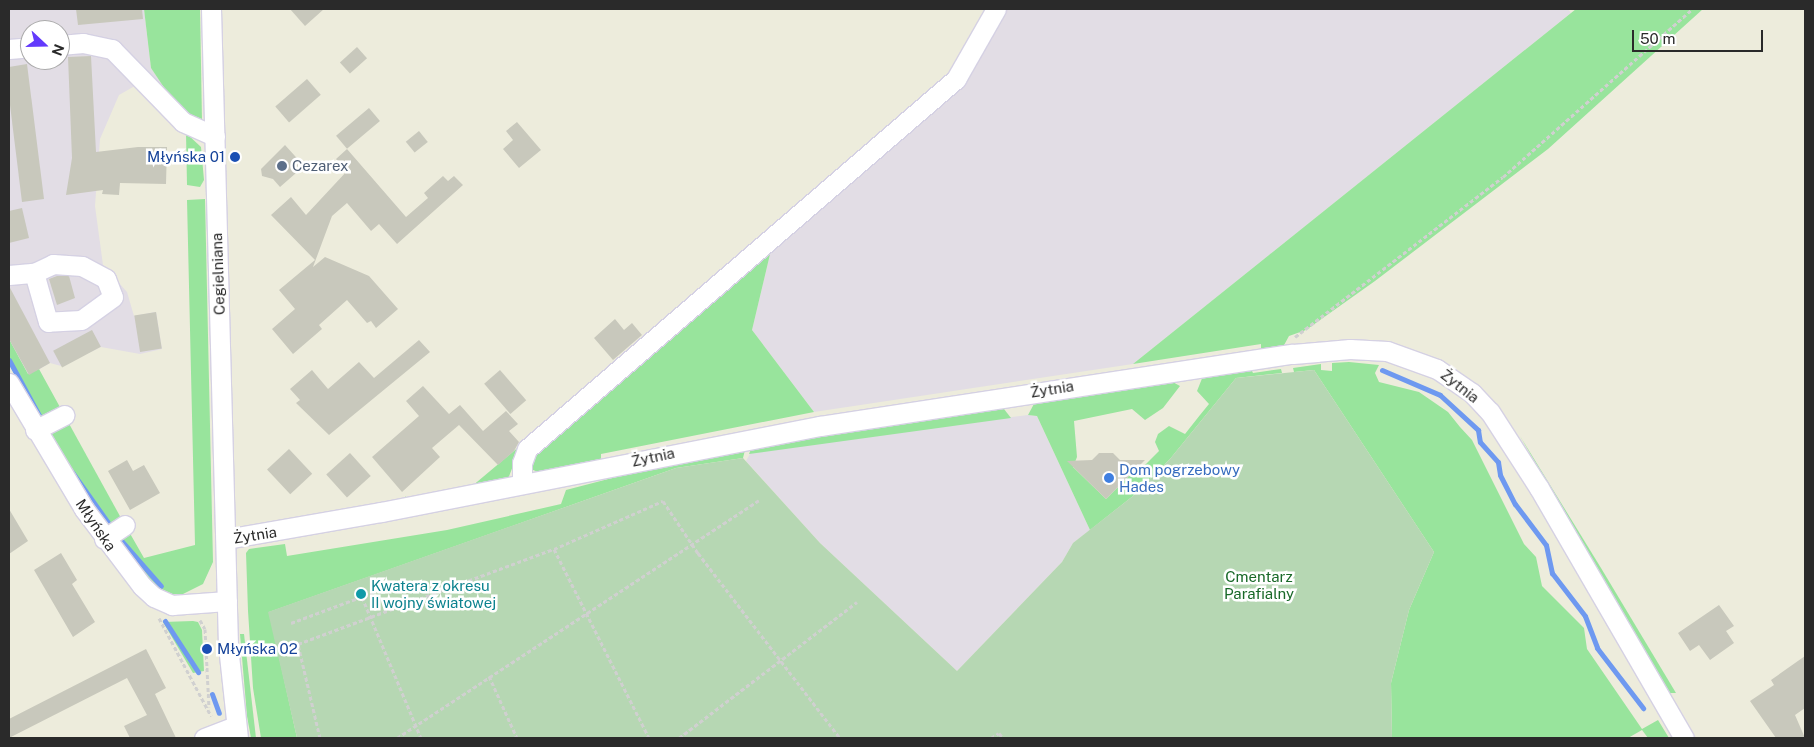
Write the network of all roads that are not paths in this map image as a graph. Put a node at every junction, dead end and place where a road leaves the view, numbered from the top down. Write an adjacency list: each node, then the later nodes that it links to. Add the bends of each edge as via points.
1 (211, 9): 4 (street, Cegielniana)
2 (996, 9): 10 (street, via 956,79 527,449 522,463)
3 (70, 44): 4 (street, via 83,43 112,49 183,122)
4 (214, 136): 13 (street, Cegielniana)
5 (34, 273): 6 (street)
6 (9, 275)
7 (9, 383): 9 (street, Młyńska)
8 (64, 415): 9 (street)
9 (35, 430): 12 (street, Młyńska)
10 (522, 484): 13 (street, Żytnia); 17 (street, Żytnia, via 820,426 1293,354 1350,349 1386,351 1437,369 1472,393 1490,412 1518,452)
11 (125, 525): 12 (street)
12 (104, 539): 14 (street, Młyńska, via 154,597 180,606)
13 (226, 540): 14 (street, Cegielniana)
14 (226, 601): 15 (street, Cegielniana)
15 (237, 732): 16 (street)
16 (204, 738)
17 (1684, 738)

